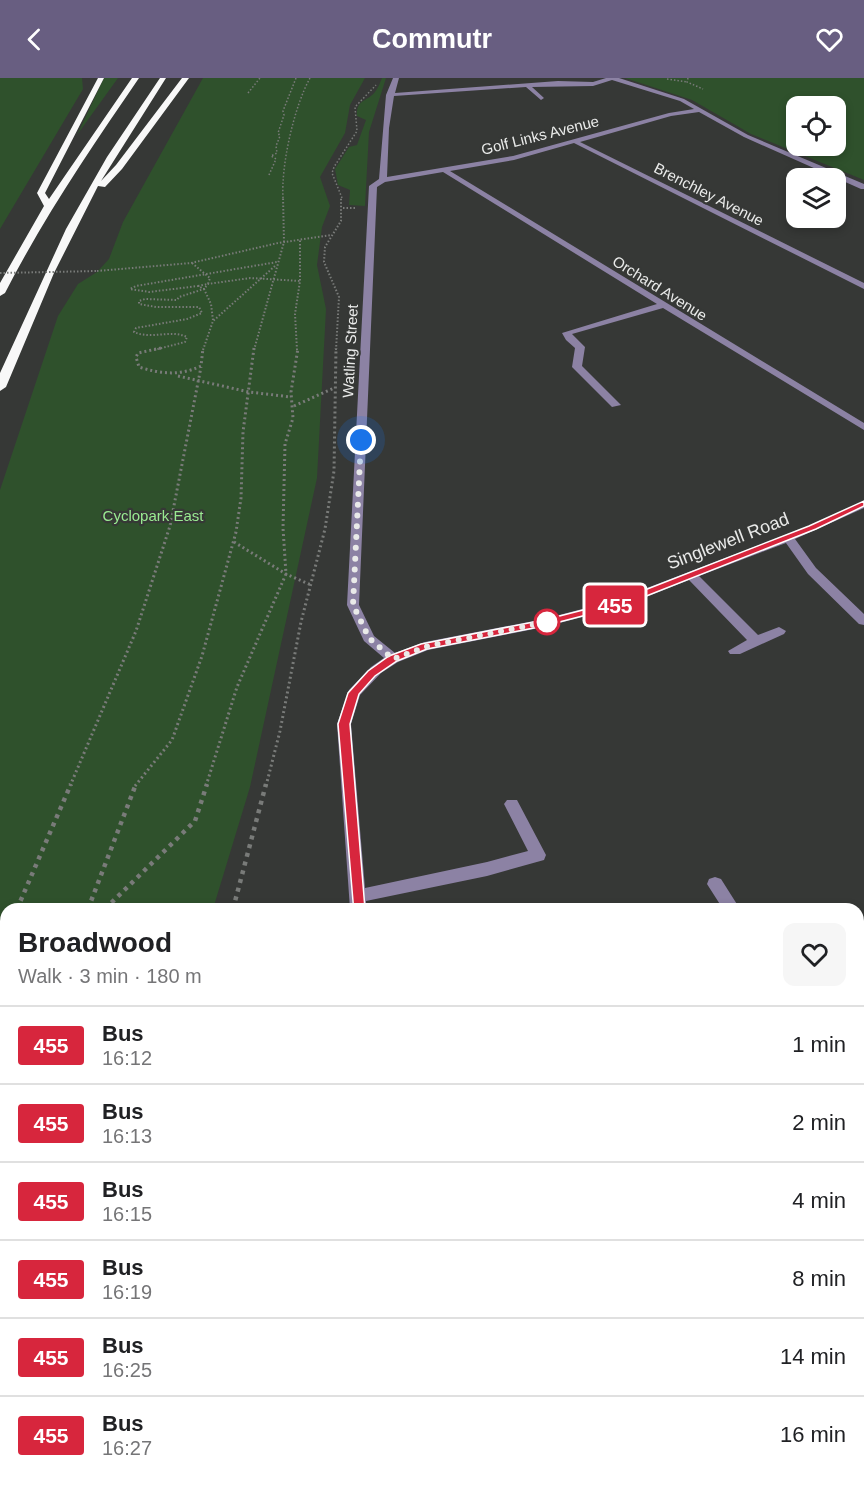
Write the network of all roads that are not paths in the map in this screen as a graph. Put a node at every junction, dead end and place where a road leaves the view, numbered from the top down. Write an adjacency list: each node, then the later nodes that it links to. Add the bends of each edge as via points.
1 (101, 78): 15 (highway, via 41,193)
2 (136, 78): 15 (highway)
3 (163, 78): 16 (highway)
4 (186, 78): 16 (highway, via 119,167)
5 (396, 78): 8 (street)
6 (613, 78): 7 (street, via 597,84); 10 (street, via 663,92)
7 (527, 85): 8 (street); 9 (street)
8 (389, 95): 13 (street)
9 (540, 98)
10 (702, 110): 11 (street, Golf Links Avenue, via 671,114); 14 (street, via 746,136)
11 (574, 141): 12 (street, Golf Links Avenue, via 514,158); 17 (street, Brenchley Avenue)
12 (444, 170): 13 (street, Golf Links Avenue); 19 (street, Orchard Avenue)
13 (383, 180): 30 (street, Watling Street, via 373,186 370,208 353,605 369,638)
14 (864, 187)
15 (48, 205): 18 (highway)
16 (82, 207): 20 (highway)
17 (864, 286)
18 (0, 293)
19 (663, 305): 21 (street, via 567,333 580,346 577,367); 22 (street, Orchard Avenue)
20 (0, 387)
21 (616, 405)
22 (864, 427)
23 (864, 504): 24 (street, Singlewell Road)
24 (788, 537): 25 (street, Singlewell Road); 26 (street, via 813,571)
25 (691, 575): 28 (street); 30 (street, Singlewell Road, via 617,604 428,646)
26 (864, 621)
27 (779, 631): 28 (street)
28 (756, 641): 29 (street)
29 (735, 651)
30 (393, 659): 33 (street, Singlewell Road, via 356,689 345,717)
31 (512, 804): 33 (street, via 538,855)
32 (715, 884): 34 (street)
33 (358, 903)
34 (728, 903)

